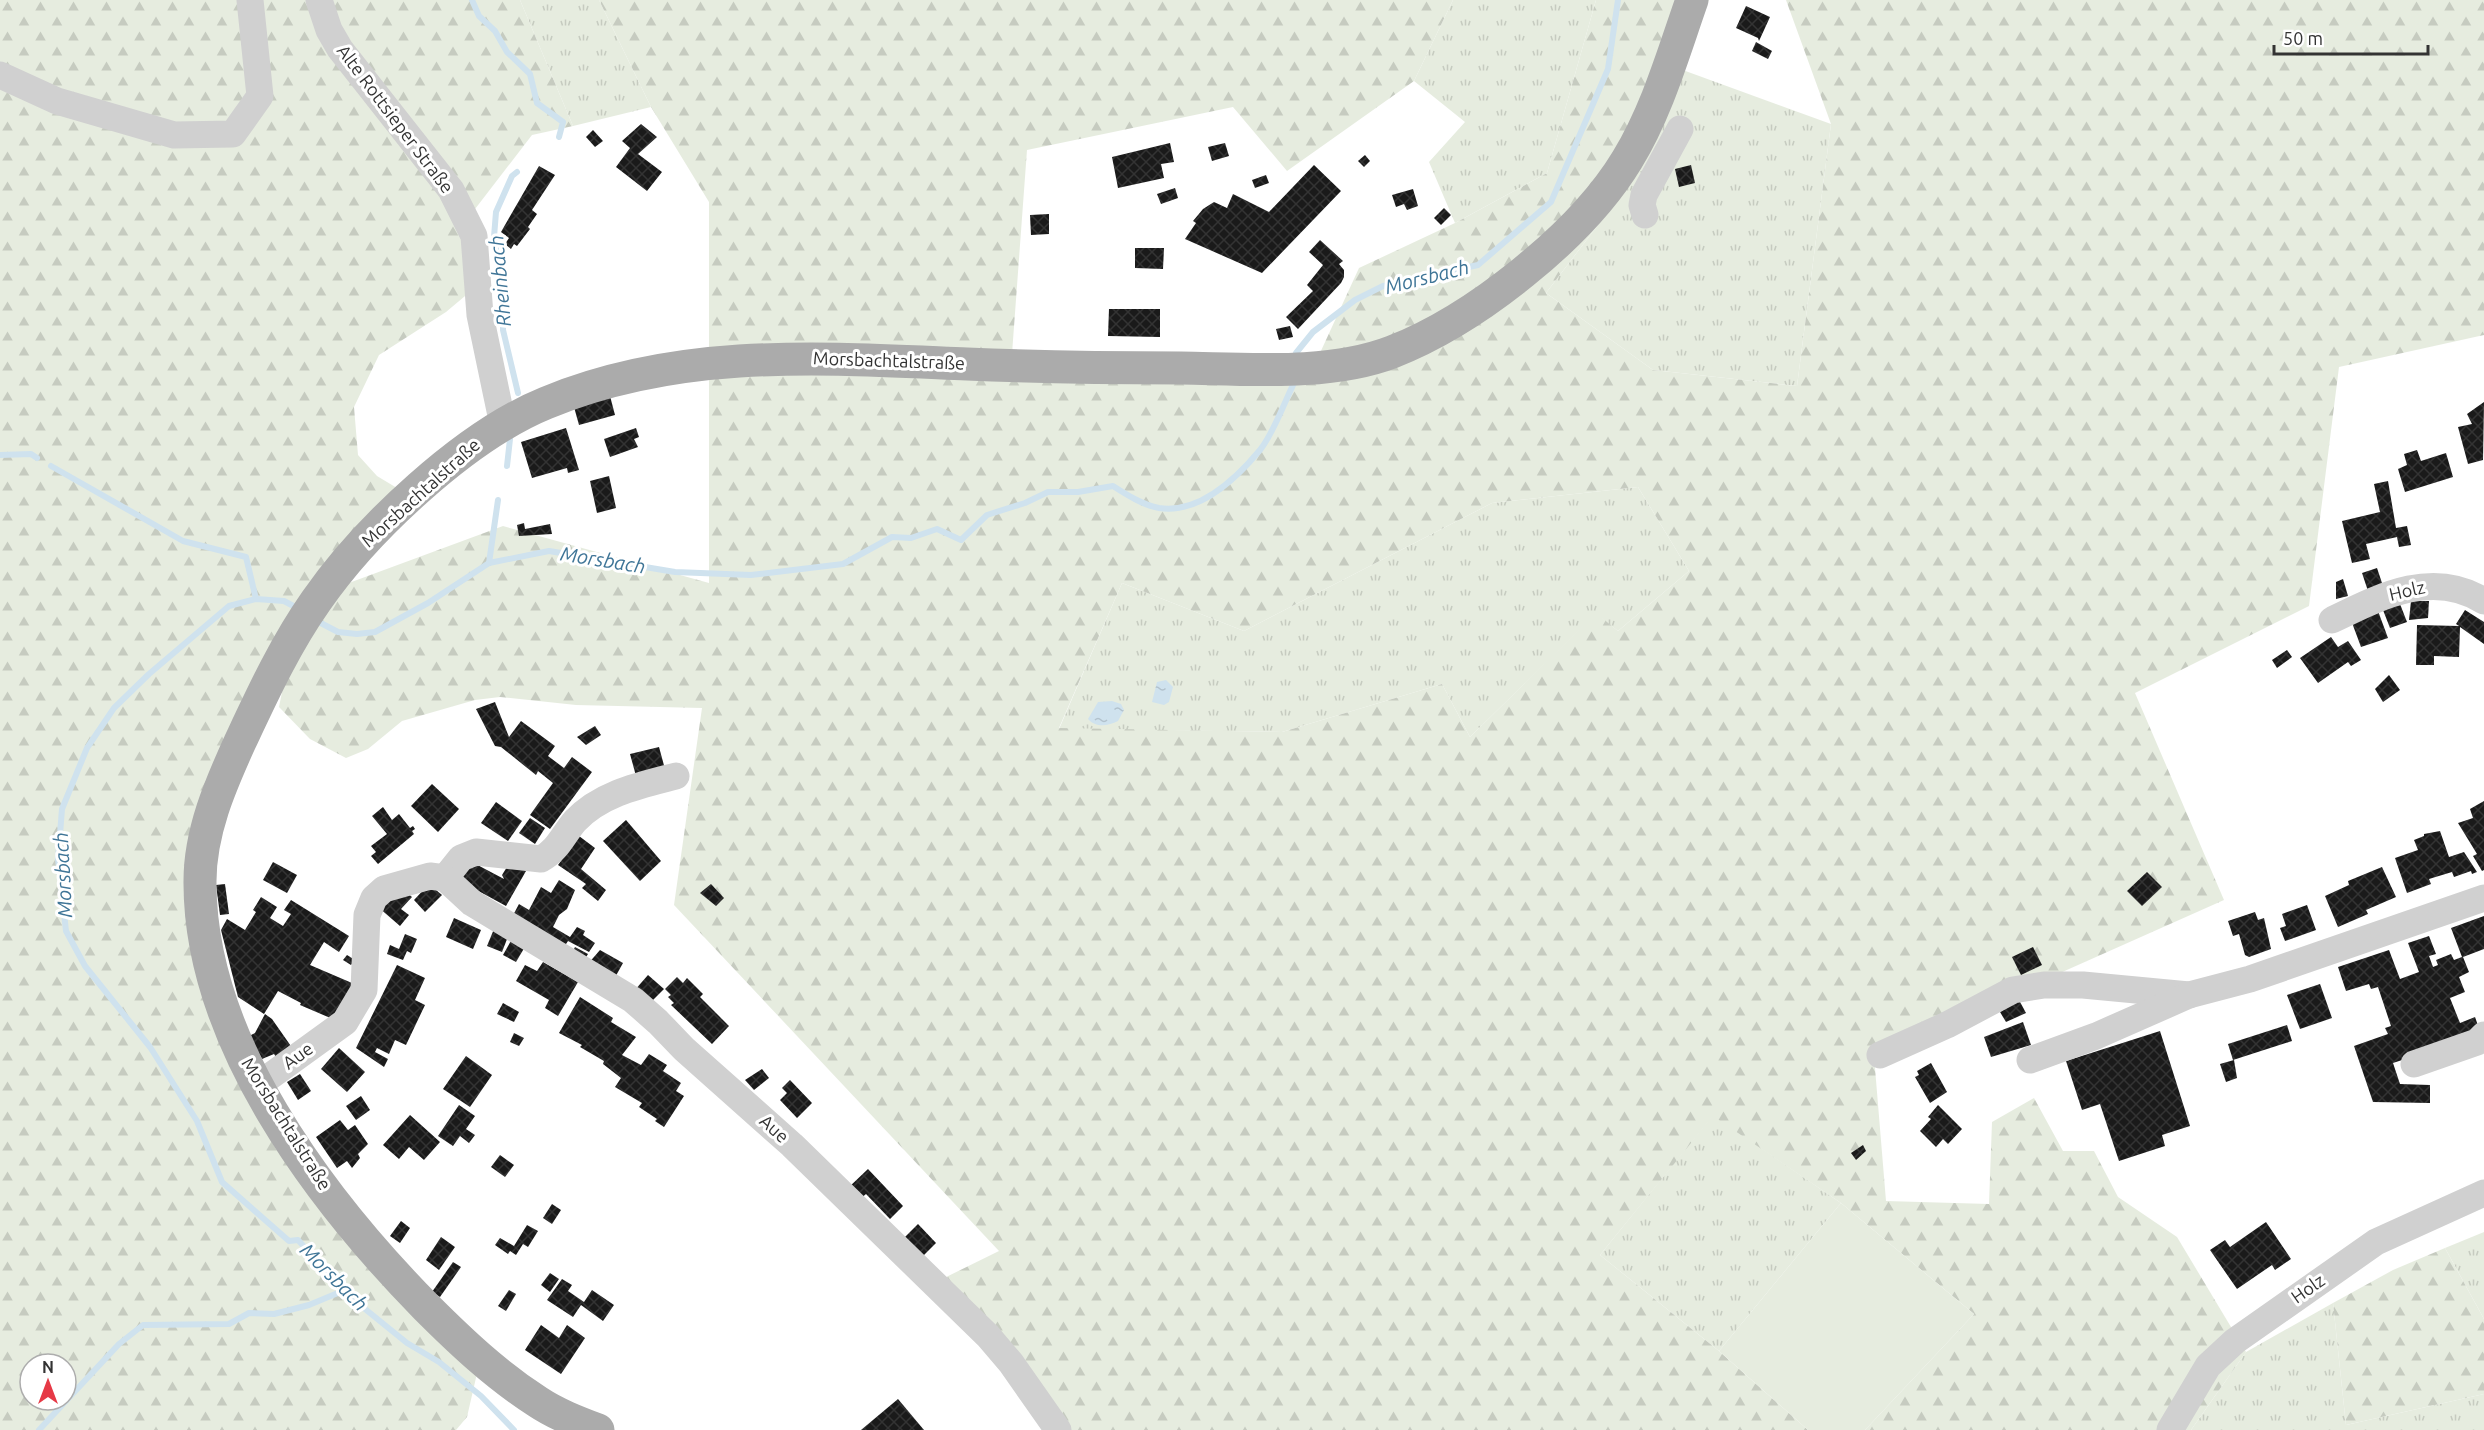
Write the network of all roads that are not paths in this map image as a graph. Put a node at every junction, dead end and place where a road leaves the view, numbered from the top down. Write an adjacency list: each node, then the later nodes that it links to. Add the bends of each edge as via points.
1 (250, 0): 4 (street, via 260,96 233,134 174,135 57,101)
2 (320, 0): 7 (street, Alte Rottsieper Straße, via 329,30 340,49 451,190 474,236 480,315)
3 (1692, 0): 5 (main road, Morsbachtalstraße)
4 (0, 75)
5 (1652, 113): 6 (street, via 1687,133 1644,195); 7 (main road, Morsbachtalstraße, via 1626,163 1594,205 1558,241 1485,300 1437,330 1393,352 1361,362 1295,367 1023,367 815,358 729,360 621,379 546,403)
6 (1645, 215)
7 (503, 425): 18 (main road, Morsbachtalstraße, via 447,465 336,574 307,613 271,675 212,811 201,862 201,909 210,962 239,1047)
8 (2484, 601): 9 (street, Holz, via 2457,588 2422,586 2372,601)
9 (2332, 620)
10 (676, 776): 11 (street, via 630,787 608,797 585,812 557,846 541,858 476,852 461,858)
11 (445, 878): 18 (street, Aue, via 430,876 384,889 374,898 367,915 364,990 345,1022); 21 (street, Aue, via 472,903 633,1000 658,1022 792,1145 988,1336)
12 (2484, 898): 13 (street, via 2250,979)
13 (2189, 995): 15 (street, via 2084,985 2013,990); 16 (street)
14 (2484, 1035): 17 (street, via 2477,1042)
15 (1880, 1055)
16 (2030, 1060)
17 (2414, 1064)
18 (258, 1085): 20 (main road, Morsbachtalstraße, via 348,1221 386,1266 484,1363 542,1405)
19 (2484, 1193): 22 (street, Holz, via 2376,1242 2235,1341 2208,1366)
20 (598, 1430)
21 (1058, 1430)
22 (2170, 1430)

